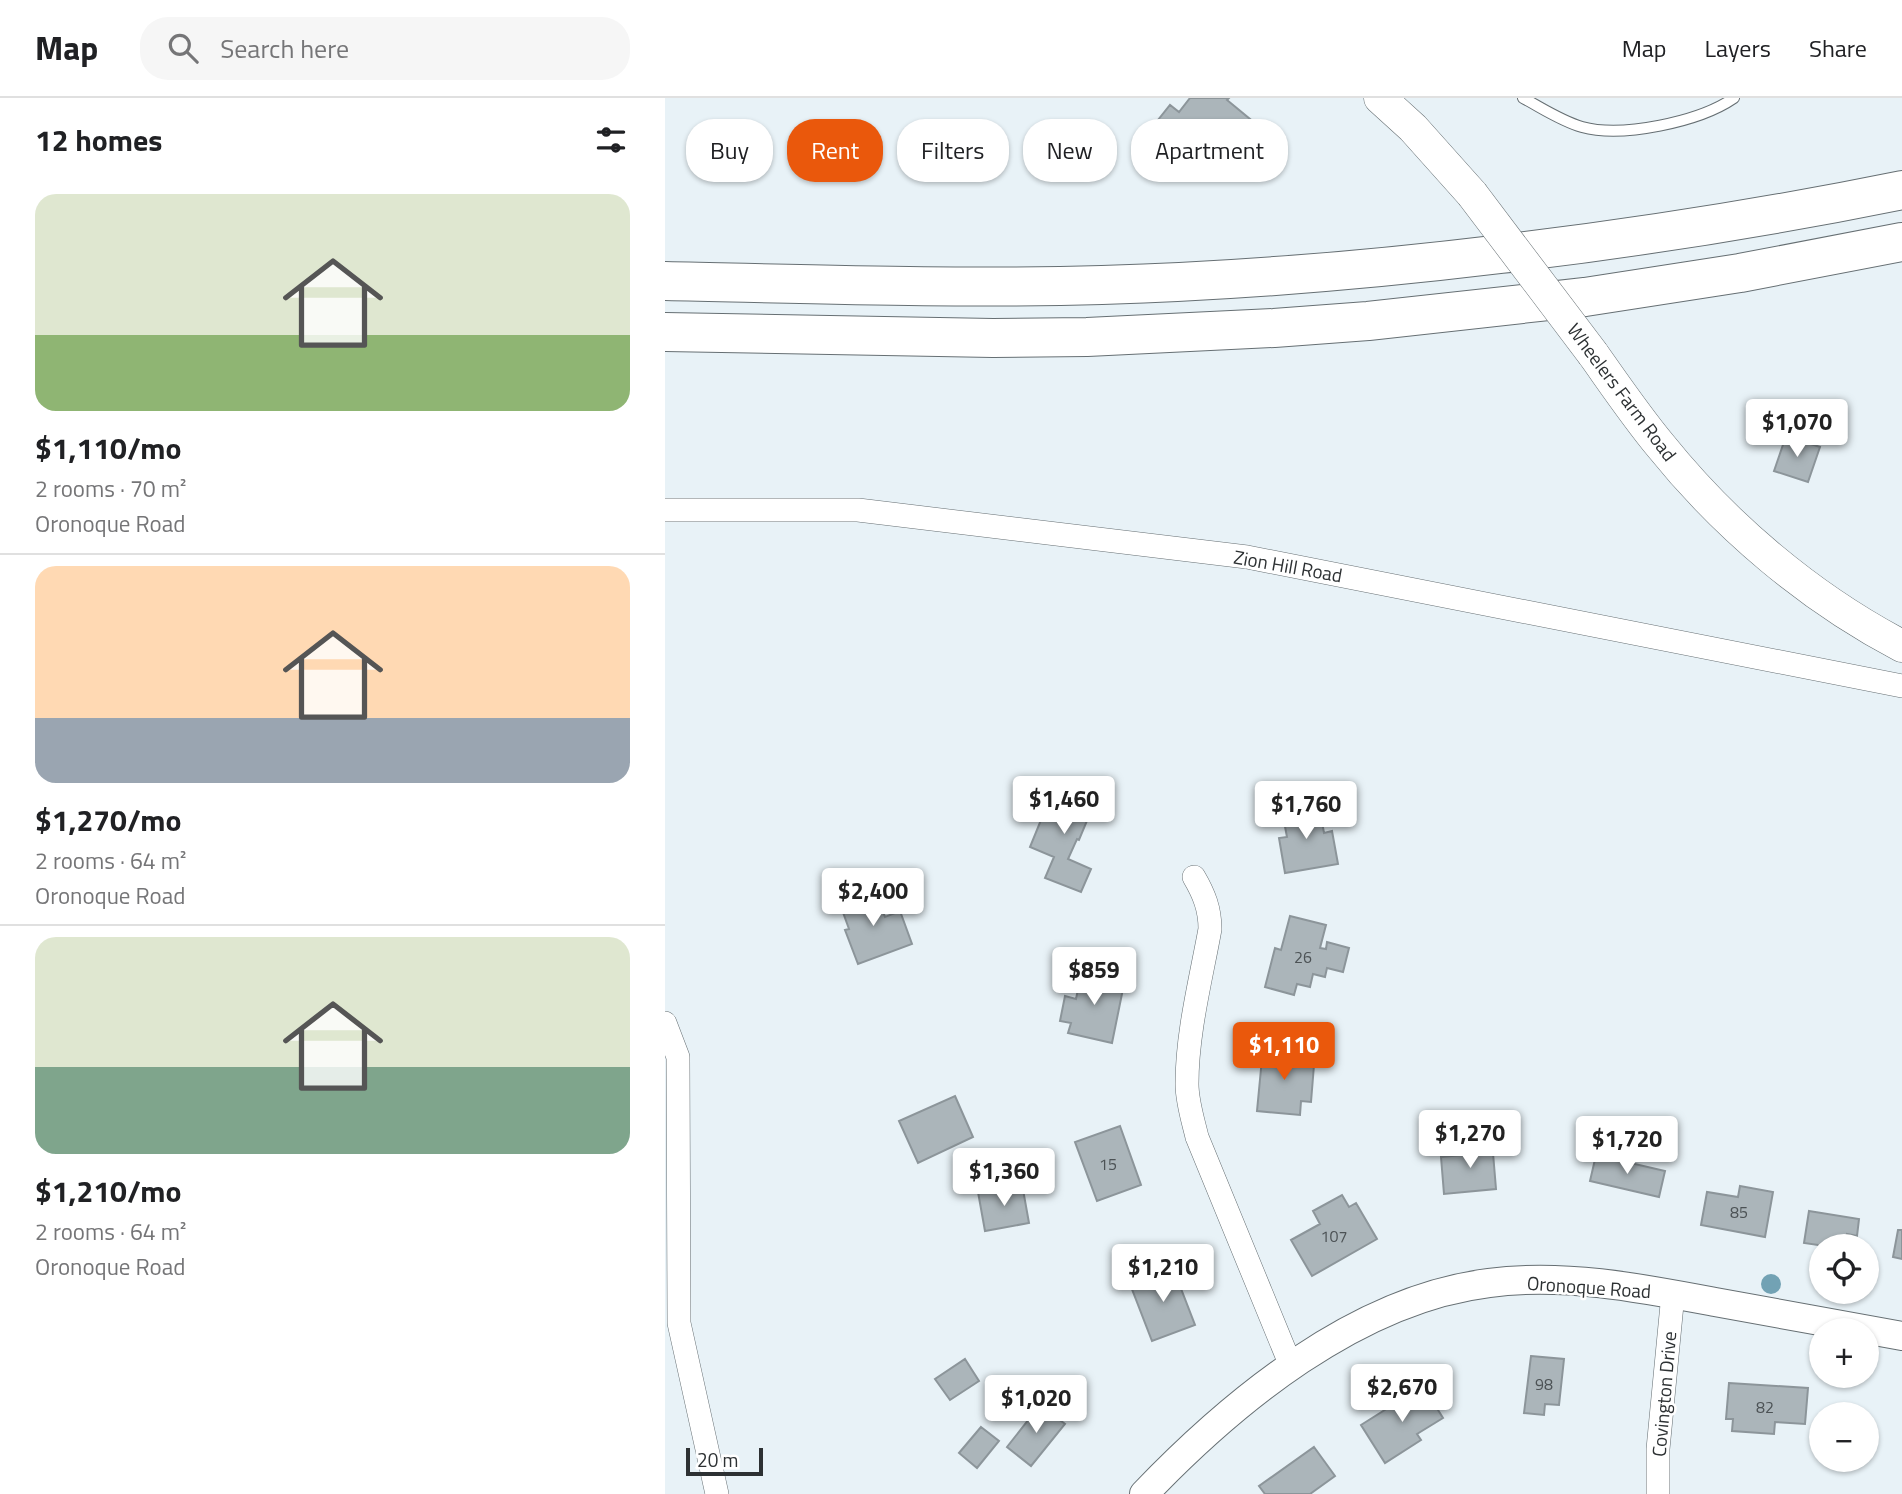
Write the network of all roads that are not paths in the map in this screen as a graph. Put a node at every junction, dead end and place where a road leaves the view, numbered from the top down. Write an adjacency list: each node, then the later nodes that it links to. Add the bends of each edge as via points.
1 (1380, 98): 11 (main road, Wheelers Farm Road, bridge, via 1472,194 1661,447 1693,482 1775,560 1849,615)
2 (1523, 98): 3 (lane, via 1572,124 1627,131 1704,113)
3 (1734, 98)
4 (1902, 172): 6 (highway)
5 (1902, 190): 6 (highway)
6 (1751, 219): 8 (highway, via 1566,246 1289,276 1010,286)
7 (1902, 242): 9 (highway, via 1585,297 1273,328 993,338)
8 (665, 281)
9 (665, 332)
10 (665, 510): 12 (street, Zion Hill Road, via 858,510 1247,557)
11 (1902, 646)
12 (1902, 686)
13 (1194, 877): 17 (street, via 1206,900 1210,929 1188,1059 1190,1109)
14 (665, 1023): 18 (street, via 678,1057 679,1323)
15 (1673, 1294): 16 (street, Oronoque Road); 17 (street, Oronoque Road, via 1551,1280 1489,1283 1434,1295 1370,1318); 20 (street, Covington Drive)
16 (1902, 1336)
17 (1291, 1366): 19 (street, Oronoque Road, via 1229,1414)
18 (717, 1494)
19 (1144, 1494)
20 (1658, 1494)

